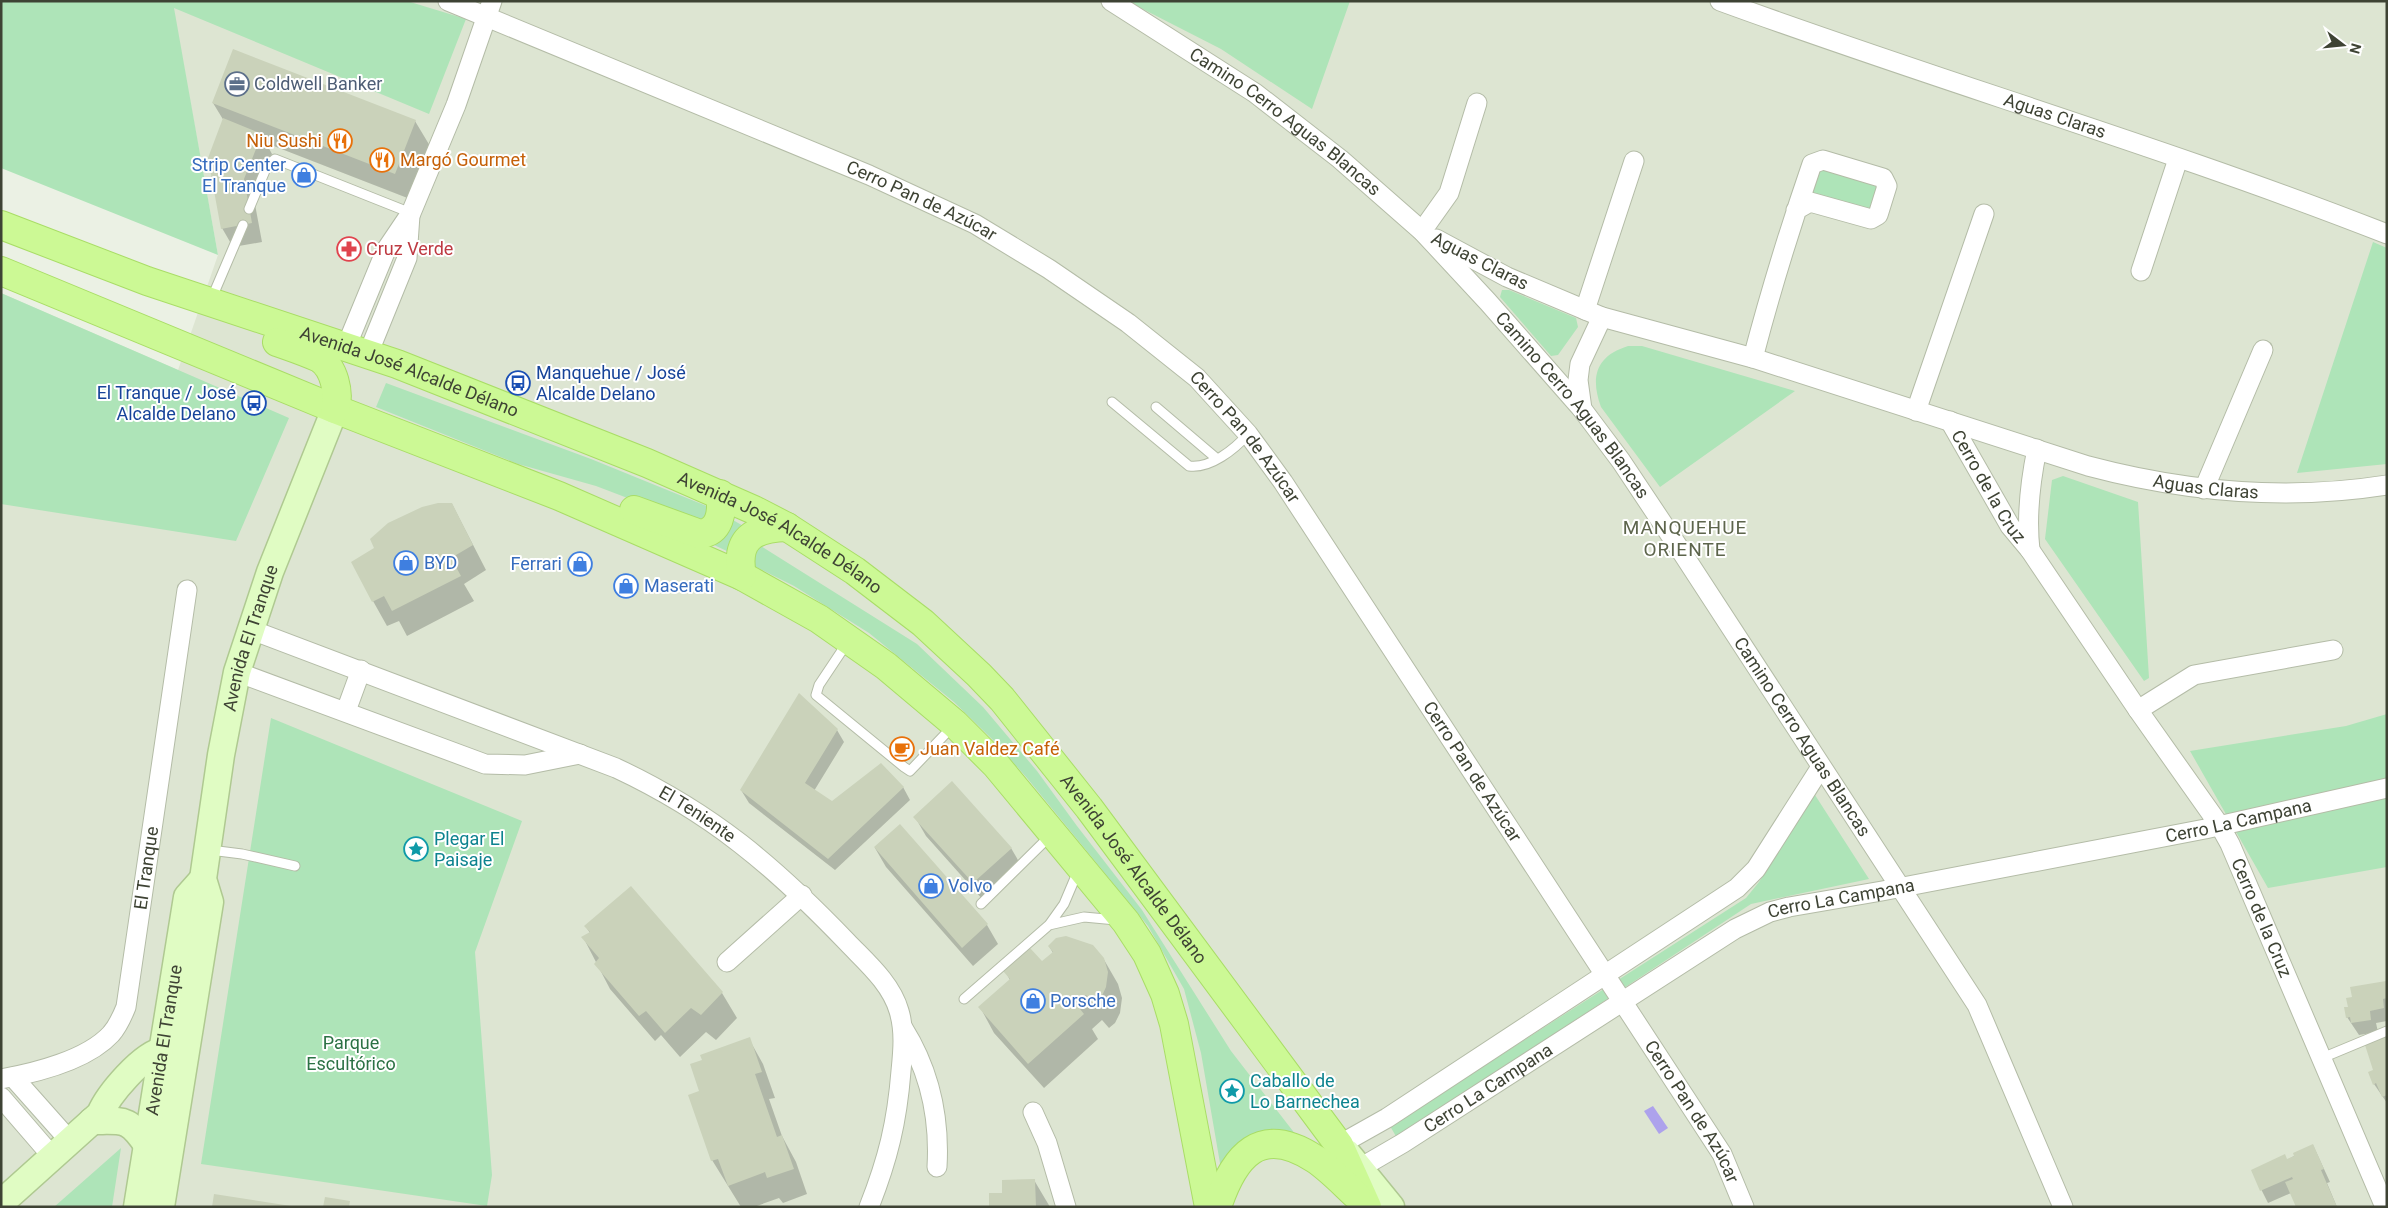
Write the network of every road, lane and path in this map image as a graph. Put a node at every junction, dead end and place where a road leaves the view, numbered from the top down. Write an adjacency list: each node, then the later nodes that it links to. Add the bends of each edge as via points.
1 (448, 1): 4 (street, Cerro Pan de Azúcar)
2 (1111, 1): 14 (street, Camino Cerro Aguas Blancas, via 1255,93 1340,159)
3 (1720, 1): 6 (street, Aguas Claras, via 1862,53)
4 (489, 10): 10 (street, via 456,105); 34 (street, Cerro Pan de Azúcar, via 975,224 1128,322 1197,378)
5 (1477, 103): 14 (street, Aguas Claras, via 1449,194)
6 (2178, 159): 15 (street, Aguas Claras, via 2277,191); 17 (street)
7 (1634, 161): 22 (street)
8 (249, 209): 10 (lane, via 266,166 275,159)
9 (1796, 210): 9 (street, via 1810,202 1871,219 1878,215 1887,186 1883,178 1823,160 1812,164); 25 (street)
10 (411, 213): 24 (street, via 407,258)
11 (1984, 214): 32 (street)
12 (1, 225): 19 (main road, Avenida José Alcalde Délano)
13 (243, 225): 20 (lane)
14 (1422, 231): 18 (street, Aguas Claras); 21 (street, Camino Cerro Aguas Blancas)
15 (2387, 234)
16 (1, 271): 30 (main road)
17 (2141, 271)
18 (1507, 277): 21 (street, Camino Cerro Aguas Blancas, via 1497,278 1489,286); 22 (street, Aguas Claras)
19 (147, 280): 20 (main road, Avenida José Alcalde Délano); 30 (main road, via 225,321 321,359 337,389)
20 (210, 302): 24 (main road, Avenida José Alcalde Délano)
21 (1488, 302): 27 (street, Camino Cerro Aguas Blancas)
22 (1594, 313): 25 (street, Aguas Claras); 26 (street)
23 (2263, 350): 38 (street)
24 (357, 351): 39 (main road, Avenida José Alcalde Délano, via 534,417)
25 (1753, 358): 32 (street, Aguas Claras)
26 (1580, 364): 27 (street, via 1561,368); 31 (street, via 1578,380)
27 (1543, 365): 31 (street, Camino Cerro Aguas Blancas)
28 (1112, 402): 36 (lane, via 1183,463 1196,467)
29 (1156, 406): 36 (lane)
30 (335, 408): 40 (main road); 45 (main road, Avenida El Tranque)
31 (1582, 409): 54 (street, Camino Cerro Aguas Blancas, via 1678,546)
32 (1916, 411): 33 (street, Aguas Claras)
33 (1950, 421): 35 (street, Aguas Claras); 42 (street, Cerro de la Cruz, via 2010,526)
34 (1248, 434): 36 (lane, via 1232,450); 67 (street, Cerro Pan de Azúcar, via 1327,549)
35 (2037, 449): 38 (street, Aguas Claras, via 2126,476); 42 (street, Cerro de la Cruz, via 2028,503)
36 (1216, 458)
37 (2387, 485): 38 (street, Aguas Claras, via 2283,493)
38 (2204, 489)
39 (720, 494): 40 (main road, via 722,503 714,529 700,534 575,487); 41 (main road, Avenida José Alcalde Délano)
40 (559, 496): 43 (main road)
41 (787, 527): 43 (main road, via 761,531 747,539 740,555); 80 (main road, Avenida José Alcalde Délano, via 855,571 923,623 1002,699 1089,808)
42 (2030, 550): 50 (street, Cerro de la Cruz)
43 (742, 576): 46 (main road)
44 (188, 590): 74 (street, El Tranque, via 126,1007 112,1032 92,1049)
45 (249, 628): 48 (street, El Teniente); 49 (main road, Avenida El Tranque)
46 (850, 640): 52 (main road); 52 (lane, via 819,685 816,695 904,767 910,771)
47 (2333, 650): 50 (street, via 2204,672 2183,680)
48 (361, 670): 51 (street); 53 (street, El Teniente)
49 (236, 672): 51 (street); 58 (main road, Avenida El Tranque)
50 (2138, 710): 56 (street, Cerro de la Cruz)
51 (346, 711): 53 (street, via 485,764 525,765)
52 (955, 724): 57 (main road, via 996,765)
53 (580, 754): 62 (street, El Teniente, via 616,768 685,803 747,847)
54 (1821, 767): 61 (street, Camino Cerro Aguas Blancas); 67 (street, Cerro La Campana, via 1756,869 1737,888)
55 (2387, 788): 56 (street, Cerro La Campana)
56 (2220, 826): 61 (street, Cerro La Campana); 73 (street, Cerro de la Cruz)
57 (1053, 833): 60 (main road); 63 (lane)
58 (208, 849): 59 (lane); 72 (main road, Avenida El Tranque, via 203,879 210,902)
59 (294, 866)
60 (1080, 866): 64 (main road); 65 (lane, via 1064,904)
61 (1901, 887): 69 (street, Cerro La Campana, via 1770,912 1735,929); 93 (street, Camino Cerro Aguas Blancas, via 1977,1005)
62 (802, 895): 66 (street); 70 (street, El Teniente, via 884,983 899,1010)
63 (981, 904)
64 (1126, 922): 65 (lane, via 1084,917); 90 (main road, via 1147,954 1174,1024)
65 (1049, 924): 68 (lane)
66 (727, 962)
67 (1604, 974): 69 (street, Cerro Pan de Azúcar); 80 (street, Cerro La Campana, via 1387,1118)
68 (964, 999)
69 (1622, 1003): 83 (street, Cerro La Campana); 92 (street, Cerro Pan de Azúcar, via 1722,1154)
70 (902, 1027): 82 (street, El Teniente, via 930,1083 937,1124); 88 (street, El Teniente, via 898,1113)
71 (2387, 1031): 73 (lane)
72 (178, 1057): 75 (main road); 78 (main road, via 141,1064 106,1099); 87 (main road, Avenida El Tranque)
73 (2322, 1058): 94 (street, Cerro de la Cruz)
74 (7, 1078): 81 (street, El Tranque)
75 (158, 1083): 78 (main road, via 112,1113); 79 (main road, Avenida El Tranque)
76 (1, 1097): 81 (street)
77 (1033, 1112): 89 (street, via 1047,1143)
78 (96, 1117): 79 (main road, via 134,1126); 81 (main road)
79 (147, 1145): 86 (main road, Avenida El Tranque)
80 (1339, 1145): 83 (main road, Avenida José Alcalde Délano); 85 (main road, Avenida José Alcalde Délano)
81 (60, 1148): 84 (main road)
82 (937, 1167)
83 (1360, 1168): 85 (main road, Avenida José Alcalde Délano)
84 (1, 1202)
85 (1374, 1205): 91 (main road, via 1315,1159 1292,1148 1270,1144 1251,1150 1238,1161)
86 (137, 1207)
87 (161, 1207)
88 (869, 1207)
89 (1066, 1207)
90 (1209, 1207)
91 (1217, 1207)
92 (1744, 1207)
93 (2064, 1207)
94 (2385, 1207)

